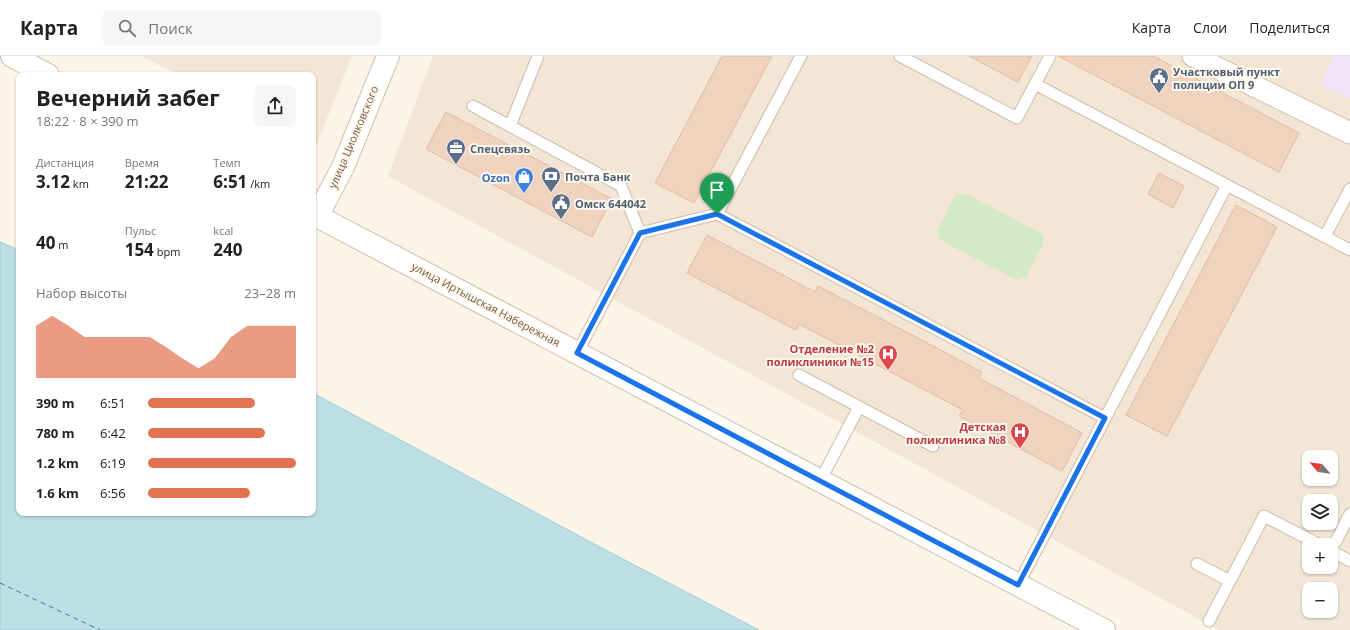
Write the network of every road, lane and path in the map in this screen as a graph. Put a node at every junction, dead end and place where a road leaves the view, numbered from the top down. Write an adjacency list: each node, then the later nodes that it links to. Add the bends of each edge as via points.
1 (12, 56): 8 (main road)
2 (388, 56): 15 (main road, улица Циолковского, via 343,167)
3 (538, 56): 11 (lane)
4 (800, 56): 16 (lane)
5 (900, 56): 9 (lane, via 1017,118)
6 (1050, 56): 9 (lane)
7 (1193, 56): 12 (street)
8 (42, 72)
9 (1035, 84): 13 (lane)
10 (473, 106): 11 (lane)
11 (510, 126): 18 (lane, via 621,186)
12 (1350, 133)
13 (1227, 185): 19 (lane); 24 (lane)
14 (1350, 189): 19 (lane)
15 (316, 213)
16 (717, 214): 18 (lane); 24 (lane)
17 (316, 216): 21 (main road, улица Иртышская Набережная)
18 (640, 233): 21 (lane)
19 (1325, 236): 20 (lane)
20 (1350, 250)
21 (577, 353): 26 (main road, улица Иртышская Набережная)
22 (799, 375): 23 (lane)
23 (859, 407): 25 (lane); 26 (lane)
24 (1105, 418): 32 (lane)
25 (933, 446)
26 (820, 481): 32 (main road, улица Иртышская Набережная)
27 (1350, 514): 29 (lane, via 1331,551)
28 (1306, 538): 31 (lane, via 1264,516)
29 (1350, 561)
30 (1197, 564): 31 (lane)
31 (1230, 581): 33 (lane)
32 (1018, 585): 34 (main road, улица Иртышская Набережная)
33 (1209, 621)
34 (1104, 630)

